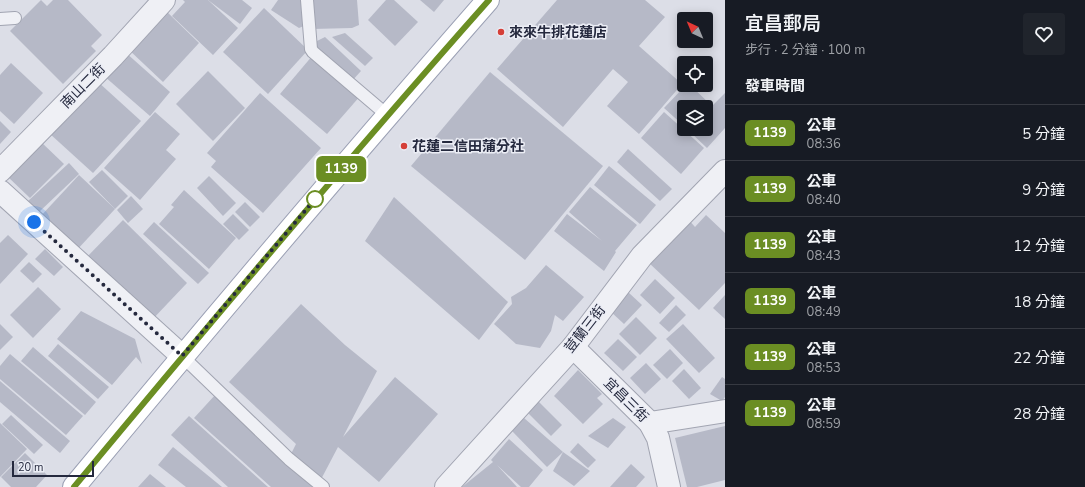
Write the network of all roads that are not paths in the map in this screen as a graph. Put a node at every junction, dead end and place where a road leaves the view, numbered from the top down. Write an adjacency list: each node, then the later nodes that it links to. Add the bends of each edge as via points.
1 (164, 0): 7 (street, 南山二街)
2 (308, 0): 6 (lane, via 313,52)
3 (488, 0): 6 (main road)
4 (15, 18): 5 (lane)
5 (0, 20)
6 (387, 115): 11 (main road)
7 (0, 171)
8 (725, 171): 10 (street, 荳蘭三街, via 642,256)
9 (0, 191): 11 (street)
10 (573, 347): 13 (street, 宜昌三街); 16 (street, 荳蘭三街)
11 (182, 356): 14 (main road); 15 (lane, via 289,459)
12 (725, 411): 13 (street)
13 (650, 423): 17 (street, 宜昌三街, via 658,438)
14 (74, 487)
15 (323, 487)
16 (446, 487)
17 (669, 487)

